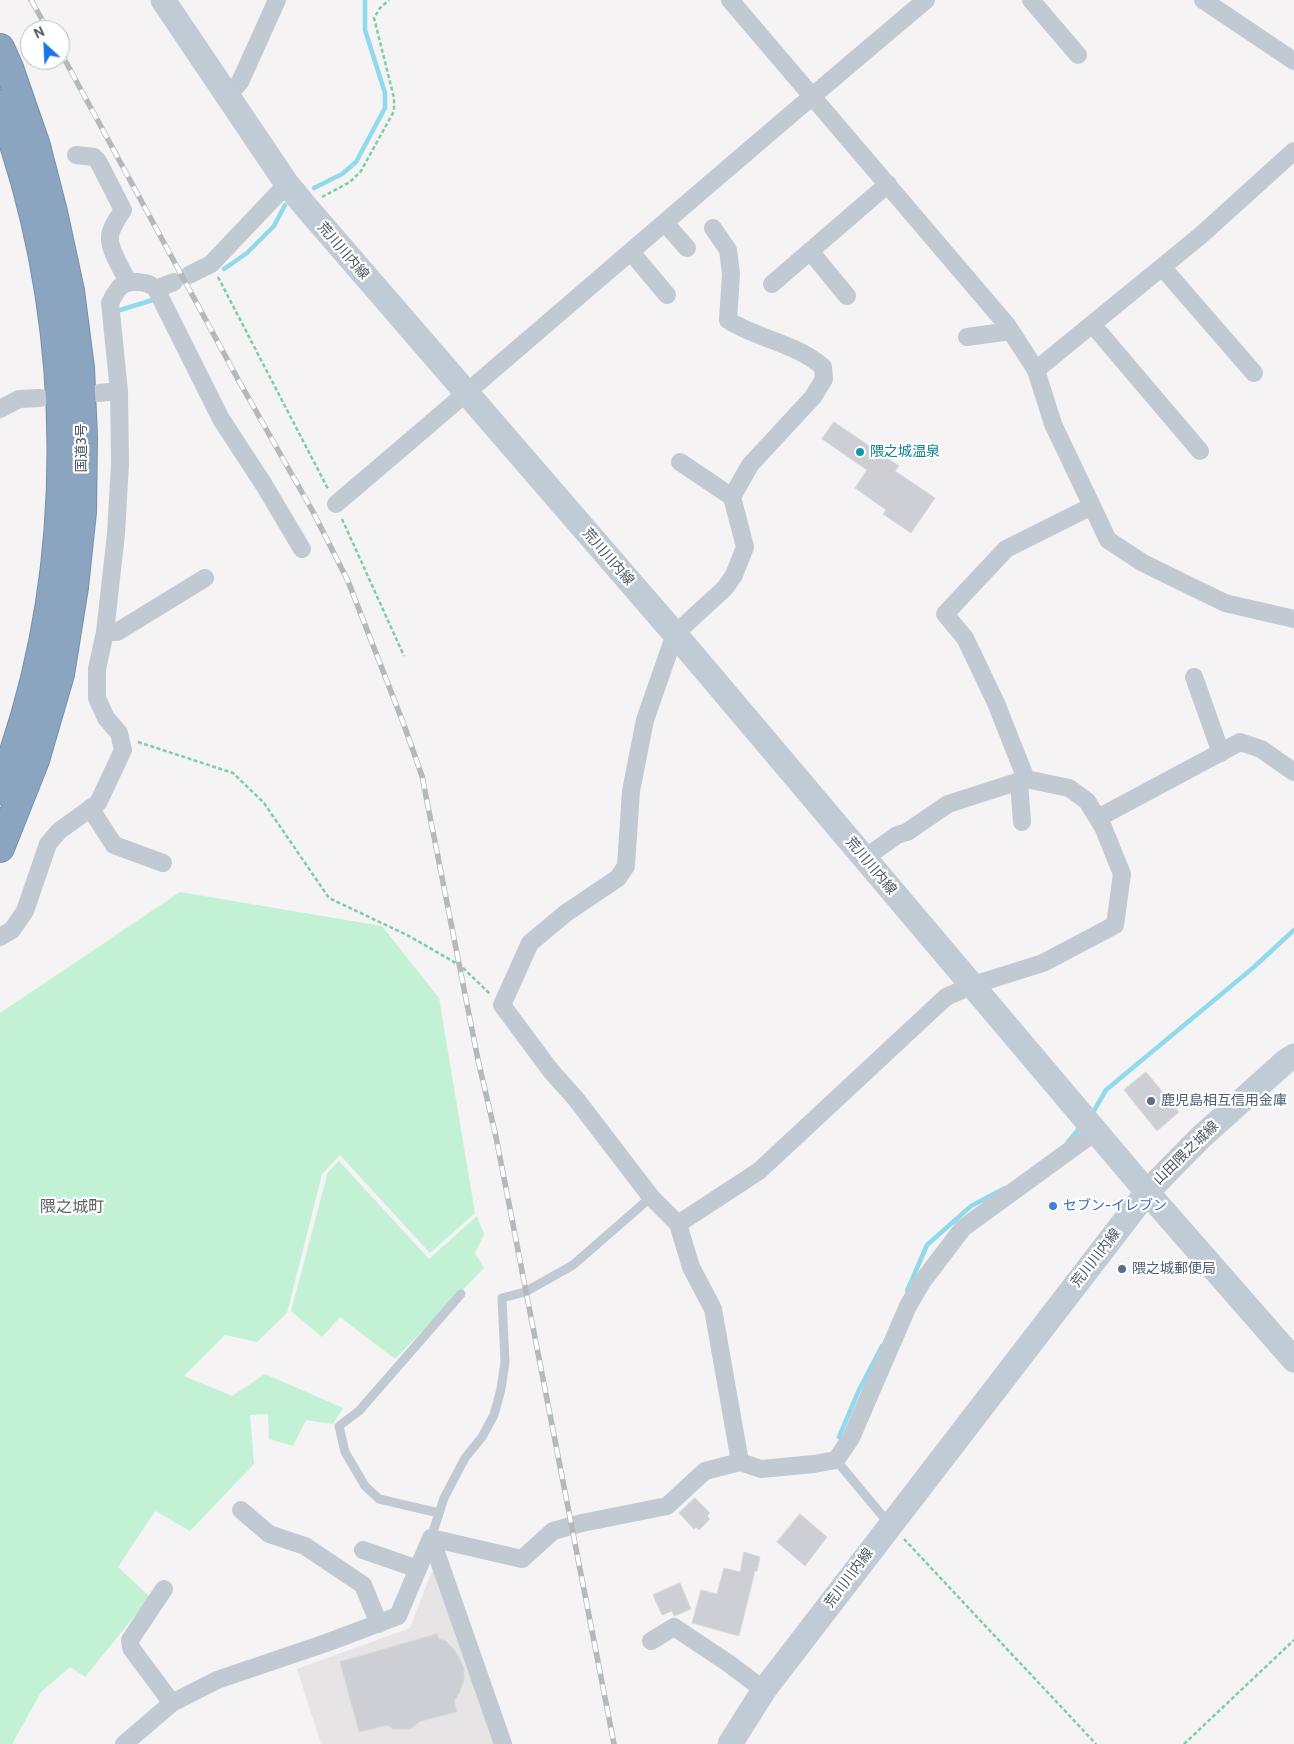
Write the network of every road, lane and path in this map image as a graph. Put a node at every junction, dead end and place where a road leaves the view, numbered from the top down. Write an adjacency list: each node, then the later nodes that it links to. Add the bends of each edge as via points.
1 (163, 0): 11 (main road, 荒川川内線)
2 (277, 0): 11 (street, via 240,82)
3 (389, 0): 18 (path, via 374,18 394,98 394,111 361,171 350,182)
4 (730, 0): 12 (street)
5 (926, 0): 12 (street)
6 (1031, 0): 9 (street)
7 (1203, 0): 10 (street)
8 (0, 48): 61 (highway, 国道3号, via 36,146 53,212 71,301 80,368 83,437 82,512 60,674 35,760)
9 (1078, 55)
10 (1294, 61)
11 (228, 96): 16 (main road, 荒川川内線)
12 (811, 96): 17 (street); 19 (street)
13 (0, 104): 57 (highway, 国道3号, via 17,150 33,210 48,291 59,366 61,515 54,586 38,666)
14 (1294, 151): 25 (street)
15 (76, 155): 26 (street, via 94,157 123,210 110,237 111,247)
16 (287, 184): 18 (main road, 荒川川内線); 24 (street)
17 (888, 184): 23 (street); 32 (street)
18 (306, 207): 38 (main road, 荒川川内線)
19 (665, 223): 21 (street); 22 (street)
20 (714, 228): 43 (street, via 728,250 731,274 728,320 814,359 823,367 824,379 813,397 750,465)
21 (687, 248)
22 (631, 252): 29 (street); 38 (street)
23 (810, 252): 27 (street); 30 (street)
24 (212, 264): 28 (street); 44 (path)
25 (1162, 267): 31 (street); 35 (street)
26 (128, 282): 28 (street, via 148,283); 36 (street, via 117,290 110,303)
27 (772, 284)
28 (156, 289): 46 (street, via 221,419)
29 (667, 294)
30 (847, 296)
31 (1092, 324): 34 (street); 41 (street)
32 (1011, 330): 33 (street); 34 (street)
33 (967, 338)
34 (1036, 370): 45 (street, via 1053,424)
35 (1254, 373)
36 (119, 391): 37 (street); 49 (street, via 120,464 116,534)
37 (99, 393)
38 (466, 394): 44 (street); 50 (main road, 荒川川内線)
39 (40, 398): 40 (street, via 19,400)
40 (0, 409)
41 (1200, 451)
42 (680, 462): 43 (street)
43 (732, 497): 50 (street, via 745,547 734,575 725,588)
44 (336, 504): 51 (path)
45 (1092, 506): 48 (street, via 1108,540 1143,563 1225,603); 56 (street, via 1006,549 945,614 965,638 996,703)
46 (302, 549)
47 (205, 578): 49 (street, via 117,632)
48 (1294, 619)
49 (105, 632): 53 (street, via 96,669 97,698)
50 (675, 634): 62 (main road, 荒川川内線); 66 (street, via 656,684 644,729 631,791 626,866 618,878 566,912 530,943)
51 (404, 656)
52 (1194, 677): 54 (street)
53 (122, 743): 58 (street, via 123,750 106,787 98,803); 66 (path, via 140,742 232,773 264,803 329,898 409,936 460,966)
54 (1222, 752): 55 (street, via 1240,742 1261,749); 59 (street)
55 (1294, 772)
56 (1023, 780): 59 (street, via 1069,788 1087,801); 60 (street); 62 (street, via 948,804)
57 (0, 790)
58 (90, 808): 63 (street, via 114,845); 64 (street, via 59,830 48,844 25,911 12,930)
59 (1098, 818): 65 (street, via 1122,874 1115,925 1043,963)
60 (1022, 822)
61 (0, 848)
62 (865, 858): 65 (main road, 荒川川内線)
63 (163, 863)
64 (0, 937)
65 (973, 985): 68 (main road, 荒川川内線); 71 (street, via 946,997 759,1171)
66 (502, 1005): 70 (street)
67 (1294, 1056): 69 (main road, 山田隈之城線, via 1200,1138)
68 (1089, 1125): 69 (main road, 荒川川内線); 74 (street, via 963,1228 922,1282 908,1306 851,1438)
69 (1146, 1192): 73 (main road); 78 (main road, 荒川川内線)
70 (651, 1197): 71 (street); 77 (lane, via 573,1265 525,1292 502,1298 505,1362 494,1415 465,1458)
71 (678, 1224): 75 (street, via 692,1267 713,1310)
72 (461, 1294): 77 (lane, via 359,1411 339,1426 345,1452 365,1486 379,1499)
73 (1294, 1360)
74 (836, 1460): 75 (street, via 761,1469); 78 (lane)
75 (740, 1462): 79 (street, via 706,1472 667,1506 553,1531 522,1559)
76 (240, 1510): 83 (street, via 269,1534 305,1546 363,1585)
77 (439, 1513): 79 (lane)
78 (890, 1525): 86 (main road, 荒川川内線); 91 (path)
79 (431, 1538): 81 (street); 89 (street)
80 (363, 1550): 81 (street)
81 (418, 1570): 83 (street, via 398,1616)
82 (164, 1589): 87 (street, via 130,1640 131,1648)
83 (379, 1624): 87 (street, via 217,1680)
84 (1294, 1640): 92 (path)
85 (652, 1641): 86 (street, via 674,1627)
86 (764, 1690): 90 (main road, 荒川川内線)
87 (172, 1703): 88 (street)
88 (124, 1744)
89 (503, 1744)
90 (730, 1744)
91 (1096, 1744)
92 (1184, 1744)

